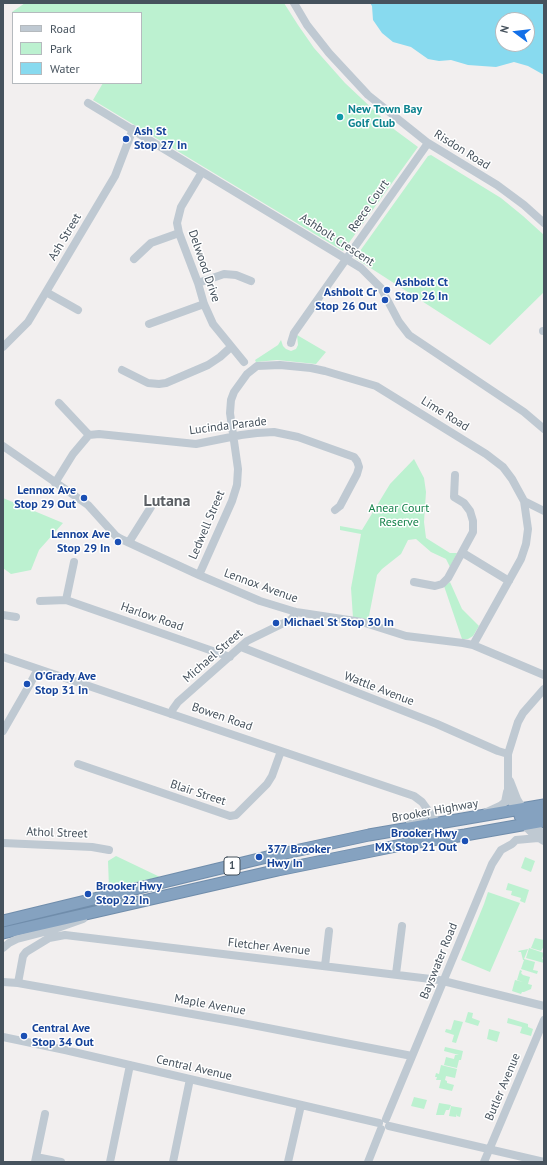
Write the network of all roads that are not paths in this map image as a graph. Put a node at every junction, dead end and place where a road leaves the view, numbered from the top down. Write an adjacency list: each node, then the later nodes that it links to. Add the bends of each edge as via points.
1 (294, 3): 4 (street, Risdon Road, via 317,39 341,68 379,104)
2 (88, 103): 3 (street, Ashbolt Crescent)
3 (133, 129): 5 (street, Ashbolt Crescent); 12 (street, Ash Street, via 116,176)
4 (428, 143): 6 (street, Risdon Road, via 497,185); 8 (street, Reece Court)
5 (202, 172): 7 (street, Delwood Drive, via 181,207 177,222); 8 (street, Ashbolt Crescent)
6 (544, 223)
7 (179, 233): 9 (street, via 152,243); 11 (street, Delwood Drive)
8 (346, 259): 16 (street, Reece Court, via 294,333); 22 (street, Ashbolt Crescent, via 361,268 381,288 409,335 512,404)
9 (134, 260)
10 (251, 281): 11 (street, via 236,275 224,274)
11 (198, 283): 13 (street, Delwood Drive)
12 (46, 292): 14 (street); 17 (street, Ash Street, via 28,322)
13 (204, 304): 15 (street); 18 (street, Delwood Drive, via 213,324)
14 (78, 310)
15 (149, 324)
16 (291, 343)
17 (3, 347)
18 (231, 347): 19 (street, Delwood Drive); 20 (street, via 208,365 166,383 148,383)
19 (244, 362)
20 (122, 370)
21 (59, 403): 23 (street)
22 (544, 429)
23 (89, 435): 24 (street, Lucinda Parade, via 196,444); 27 (street, via 73,454)
24 (233, 437): 28 (street, Lime Road, via 231,400 241,381 252,369 269,364 311,368 376,386 486,454 504,467); 30 (street, Lucinda Parade, via 257,433 284,434 354,457 359,467 357,474 340,506); 35 (street, Ledwell Street, via 238,469 237,485)
25 (3, 446): 27 (street, Lennox Avenue)
26 (455, 475): 33 (street, via 454,497 470,510 473,521 473,532)
27 (55, 483): 32 (street, Lennox Avenue, via 88,505 116,536)
28 (524, 501): 31 (street); 36 (street, Lime Road, via 528,529 526,544 521,560)
29 (151, 507): 32 (street)
30 (335, 510)
31 (544, 511)
32 (129, 542): 35 (street, Lennox Avenue)
33 (463, 553): 36 (street); 37 (street, via 442,584 435,586)
34 (74, 562): 38 (street)
35 (199, 575): 40 (street, Lennox Avenue, via 260,601)
36 (509, 581): 43 (street, Lime Road)
37 (414, 582)
38 (66, 600): 39 (street, Harlow Road); 46 (street, Harlow Road)
39 (40, 601)
40 (296, 612): 43 (street, Lennox Avenue, via 362,622 406,636); 44 (street, Michael Street, via 292,620 254,637)
41 (3, 615): 42 (street)
42 (16, 617)
43 (473, 645): 48 (street, Lennox Avenue)
44 (241, 647): 46 (street, Michael Street); 53 (street, Wattle Avenue)
45 (3, 657): 47 (street, Bowen Road)
46 (230, 657): 50 (street, Michael Street, via 178,702)
47 (38, 669): 50 (street, Bowen Road); 51 (street)
48 (544, 675)
49 (544, 689): 53 (street, via 518,722)
50 (171, 714): 52 (street, Bowen Road)
51 (3, 731)
52 (281, 751): 54 (street, Blair Street, via 267,784 236,815 230,816); 59 (street, Bowen Road, via 414,796)
53 (508, 754): 55 (street)
54 (78, 764)
55 (508, 775): 56 (street); 61 (street)
56 (508, 788): 61 (street, via 509,795); 62 (street, via 503,804)
57 (544, 800): 61 (highway)
58 (544, 805): 61 (highway, Brooker Highway / 1)
59 (427, 809): 64 (street, Bowen Road); 65 (street, via 422,820)
60 (544, 813): 61 (highway)
61 (525, 815): 62 (highway, Brooker Highway / 1); 63 (highway, Brooker Highway / 1); 64 (highway, via 444,828); 66 (street); 69 (highway, Brooker Highway / 1, via 411,843 278,870)
62 (470, 818): 64 (highway, Brooker Highway / 1)
63 (544, 821)
64 (438, 824): 65 (highway, Brooker Highway / 1)
65 (389, 832): 70 (highway, Brooker Highway / 1, via 267,857)
66 (542, 838): 77 (street, Bayswater Road, via 516,840 499,852)
67 (3, 843): 68 (street, Athol Street, via 92,846)
68 (109, 850)
69 (97, 912): 73 (highway, Brooker Highway / 1); 74 (street, via 65,926 9,942)
70 (4, 920)
71 (402, 926): 76 (street)
72 (329, 931): 75 (street)
73 (3, 933)
74 (3, 948)
75 (325, 966): 76 (street, Fletcher Avenue); 79 (street, Fletcher Avenue, via 60,935 49,938 26,952)
76 (396, 974): 77 (street, Fletcher Avenue)
77 (442, 981): 80 (street, Fletcher Avenue); 83 (street, Bayswater Road)
78 (3, 982): 79 (street, Maple Avenue)
79 (18, 983): 83 (street, Maple Avenue)
80 (544, 1006)
81 (544, 1020): 89 (street, Butler Avenue)
82 (3, 1037): 84 (street, Central Avenue)
83 (412, 1056): 88 (street, Bayswater Road)
84 (130, 1065): 85 (street, Central Avenue); 92 (street)
85 (190, 1079): 86 (street, Central Avenue); 93 (street)
86 (301, 1105): 88 (street, Central Avenue); 94 (street)
87 (45, 1114): 90 (street)
88 (384, 1124): 89 (street, Central Avenue); 95 (street, Bayswater Road)
89 (490, 1149): 96 (street, Butler Avenue); 97 (street, Central Avenue)
90 (36, 1159): 91 (street)
91 (61, 1162)
92 (110, 1162)
93 (173, 1162)
94 (288, 1162)
95 (368, 1162)
96 (484, 1162)
97 (544, 1162)

